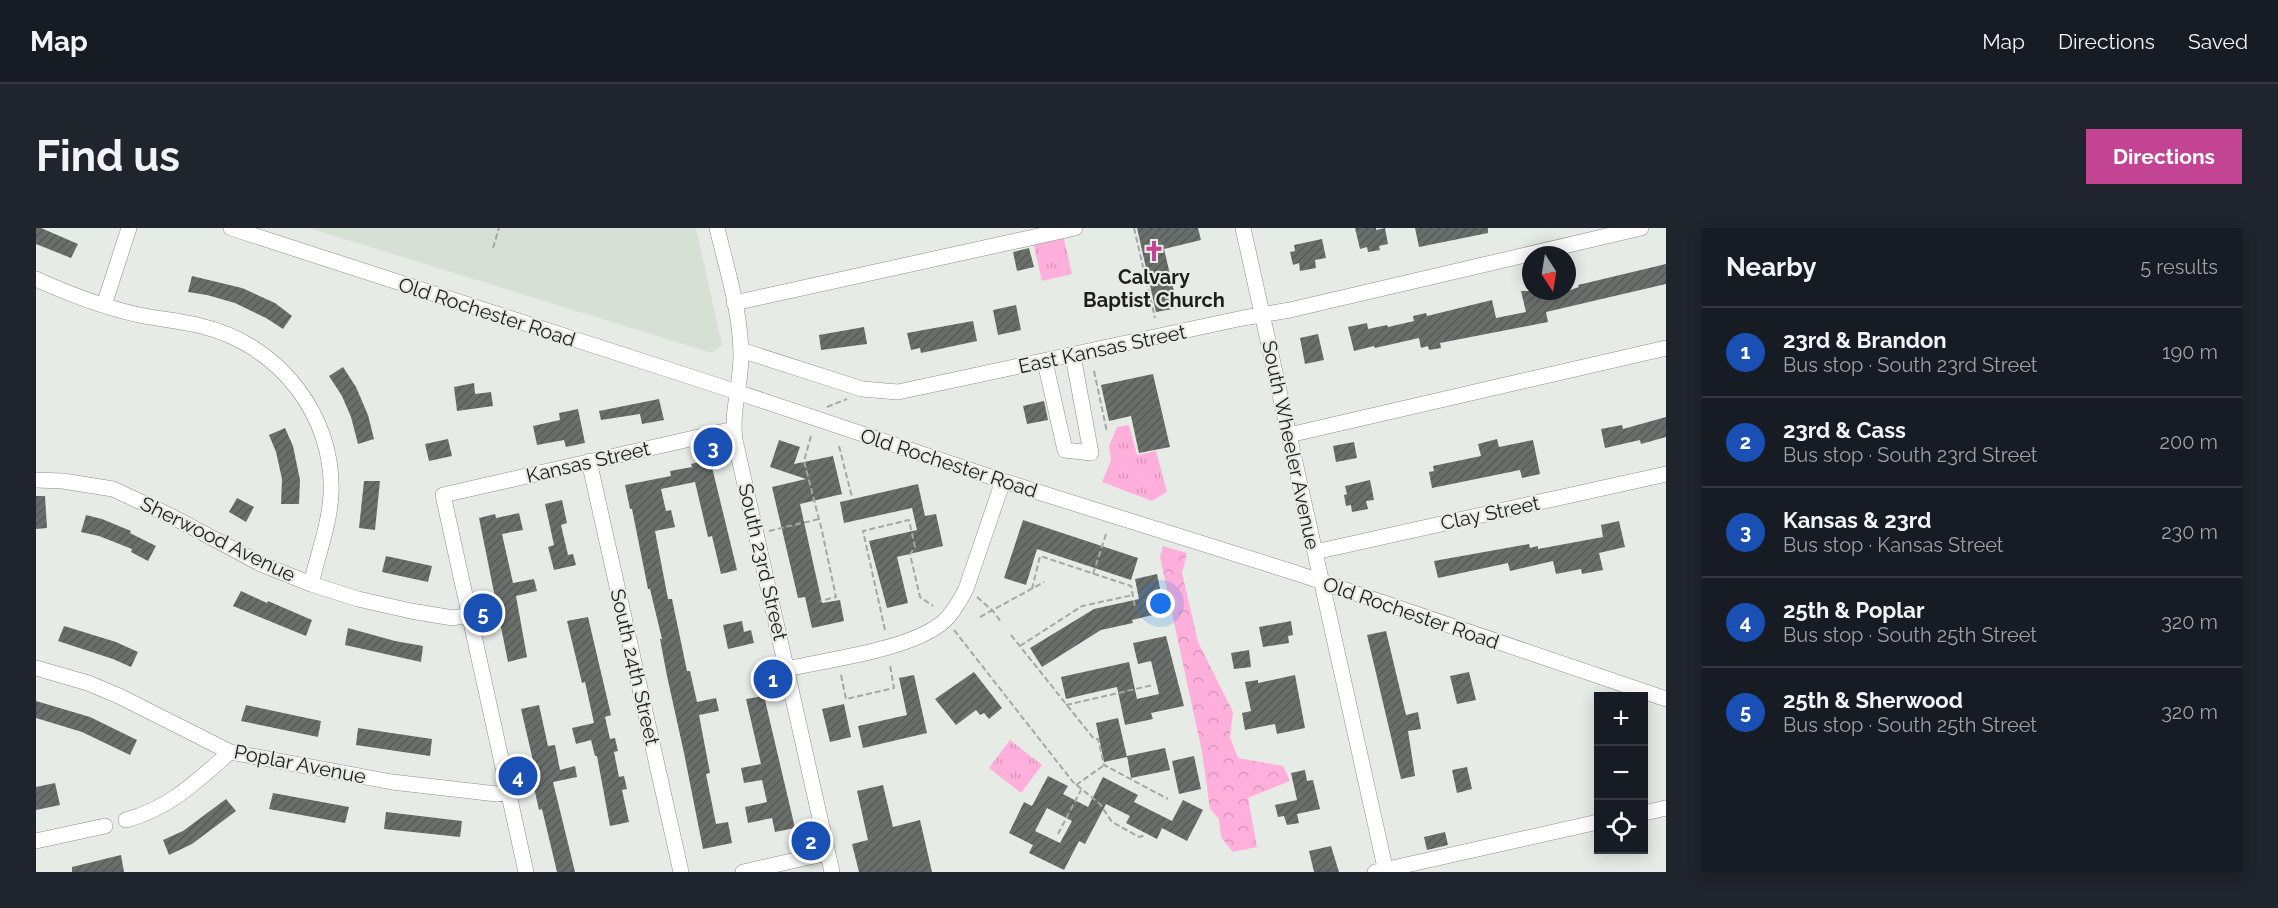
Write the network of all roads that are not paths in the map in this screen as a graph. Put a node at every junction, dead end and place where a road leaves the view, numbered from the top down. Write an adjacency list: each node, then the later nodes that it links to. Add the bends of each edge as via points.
1 (129, 228): 9 (street)
2 (231, 228): 15 (street, Old Rochester Road)
3 (717, 228): 8 (street, South 23rd Street)
4 (1075, 228): 8 (street)
5 (1244, 228): 10 (street, South Wheeler Avenue)
6 (1641, 228): 10 (street, East Kansas Street)
7 (36, 279): 9 (street)
8 (734, 303): 12 (street, South 23rd Street)
9 (104, 305): 24 (street, via 203,326 243,340 292,380 315,416 329,461 328,521)
10 (1263, 314): 13 (street, East Kansas Street); 17 (street, South Wheeler Avenue)
11 (1666, 348): 17 (street)
12 (741, 350): 14 (street, East Kansas Street, via 862,389 898,392); 15 (street, South 23rd Street)
13 (1073, 356): 14 (street, East Kansas Street); 14 (street, via 1091,453 1065,450)
14 (1045, 362)
15 (737, 392): 16 (street, South 23rd Street); 21 (street, Old Rochester Road)
16 (734, 429): 18 (street, Kansas Street); 27 (street, South 23rd Street)
17 (1289, 435): 22 (street, South Wheeler Avenue)
18 (589, 461): 25 (street, Kansas Street, via 443,495); 40 (street, South 24th Street)
19 (1666, 474): 22 (street, Clay Street)
20 (36, 480): 24 (street, Sherwood Avenue, via 113,489 261,564)
21 (1003, 481): 23 (street, Old Rochester Road); 27 (street, via 959,604 943,623 910,641)
22 (1315, 552): 23 (street, South Wheeler Avenue)
23 (1323, 583): 28 (street, Old Rochester Road); 38 (street, South Wheeler Avenue)
24 (311, 584): 25 (street, Sherwood Avenue, via 411,611 453,618)
25 (469, 615): 30 (street)
26 (36, 668): 29 (street, Poplar Avenue, via 119,696)
27 (787, 669): 37 (street, South 23rd Street)
28 (1666, 699)
29 (230, 752): 30 (street, Poplar Avenue, via 392,782 497,794); 33 (street, via 160,808)
30 (509, 792): 39 (street)
31 (1666, 808): 32 (street)
32 (1648, 812)
33 (126, 820)
34 (1594, 823): 38 (street)
35 (105, 826): 36 (street)
36 (36, 841)
37 (827, 853): 41 (street); 42 (street, South 23rd Street)
38 (1382, 871)
39 (526, 872)
40 (681, 872)
41 (743, 872)
42 (832, 872)

